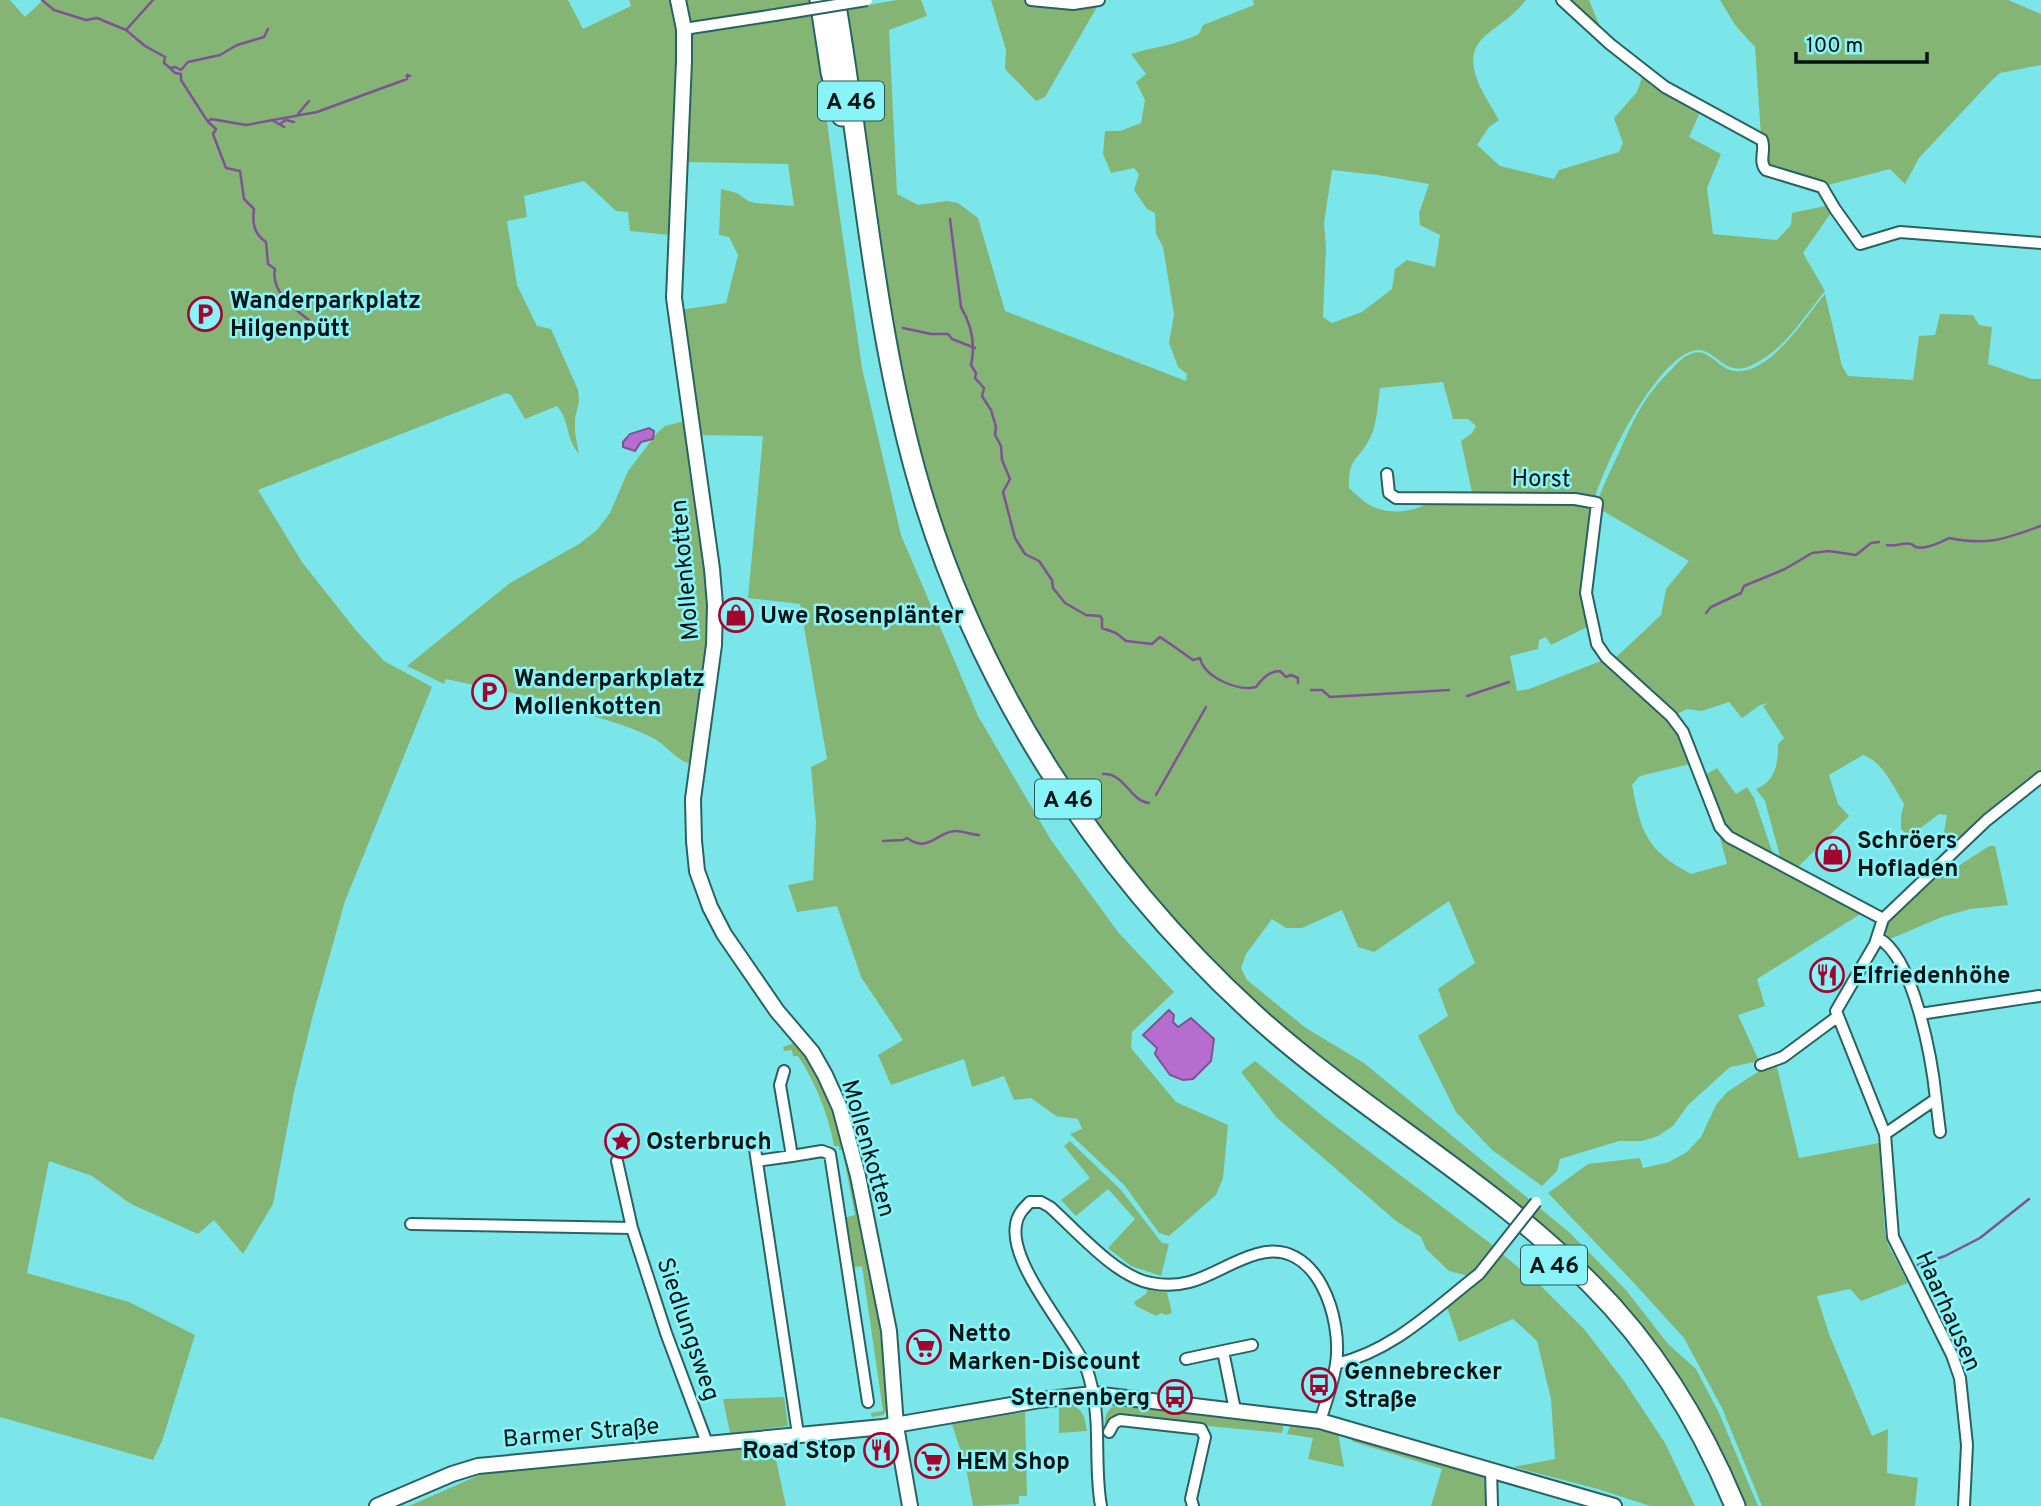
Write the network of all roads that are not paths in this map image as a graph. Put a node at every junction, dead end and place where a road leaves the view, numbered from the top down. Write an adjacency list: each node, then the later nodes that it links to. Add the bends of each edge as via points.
1 (678, 0): 8 (main road, Mollenkotten)
2 (820, 0): 48 (highway, A 46, via 854,169 876,324 900,445 950,597 1018,738 1106,869 1226,1004 1284,1056 1508,1226 1598,1309 1668,1400)
3 (835, 0): 49 (highway, A 46, via 887,342 915,470 954,585 1028,736 1121,873 1203,966 1292,1046 1532,1230 1594,1287 1678,1395)
4 (867, 0): 8 (street, bridge)
5 (1031, 0): 6 (street, via 1073,4)
6 (1099, 0)
7 (1562, 0): 9 (street, via 1665,87 1762,140 1766,170 1822,187 1860,244 1900,232)
8 (684, 29): 37 (main road, Mollenkotten, via 674,298 715,618 693,801 698,871 724,934 777,1011 812,1052 840,1108 889,1331)
9 (2041, 243)
10 (1387, 474): 12 (street, Horst, via 1389,493 1396,498 1597,503 1586,593 1597,644 1683,732 1720,827 1729,837)
11 (2041, 777): 12 (street, via 1987,820)
12 (1883, 919): 13 (street)
13 (1878, 938): 15 (street, via 1891,948); 16 (street, via 1838,1006)
14 (2039, 996): 15 (street)
15 (1920, 1014): 19 (street)
16 (1837, 1017): 17 (street, via 1791,1052); 21 (street, Haarhausen)
17 (1761, 1065)
18 (784, 1071): 23 (street, via 780,1085)
19 (1936, 1098): 20 (street); 21 (street)
20 (1940, 1132)
21 (1885, 1133): 50 (street, Haarhausen, via 1893,1237 1960,1378 1967,1445)
22 (755, 1149): 25 (street)
23 (792, 1156): 25 (street); 34 (street, via 830,1154)
24 (617, 1161): 28 (street, Siedlungsweg)
25 (757, 1161): 39 (street)
26 (1539, 1198): 32 (street, bridge, via 1479,1274 1379,1350)
27 (411, 1224): 28 (street)
28 (632, 1228): 40 (street, Siedlungsweg)
29 (1252, 1345): 30 (street)
30 (1223, 1352): 31 (street); 35 (street)
31 (1186, 1359)
32 (1336, 1364): 33 (street, via 1331,1307 1314,1273 1297,1259 1281,1252 1258,1253 1194,1281 1149,1283 1112,1265 1050,1207 1030,1202 1016,1223 1019,1249 1047,1305 1085,1364); 36 (street)
33 (1093, 1394): 35 (main road); 37 (main road); 44 (street)
34 (868, 1402)
35 (1235, 1410): 36 (main road)
36 (1320, 1421): 41 (main road)
37 (896, 1426): 39 (main road); 43 (main road, Mollenkotten)
38 (1109, 1432): 45 (street, via 1119,1420 1200,1429 1205,1437)
39 (798, 1434): 40 (main road, Barmer Straße)
40 (707, 1444): 42 (main road, Barmer Straße, via 478,1465)
41 (1491, 1470): 46 (street); 47 (main road)
42 (377, 1506)
43 (910, 1506)
44 (1101, 1506)
45 (1192, 1506)
46 (1492, 1506)
47 (1614, 1506)
48 (1722, 1506)
49 (1735, 1506)
50 (1964, 1506)

